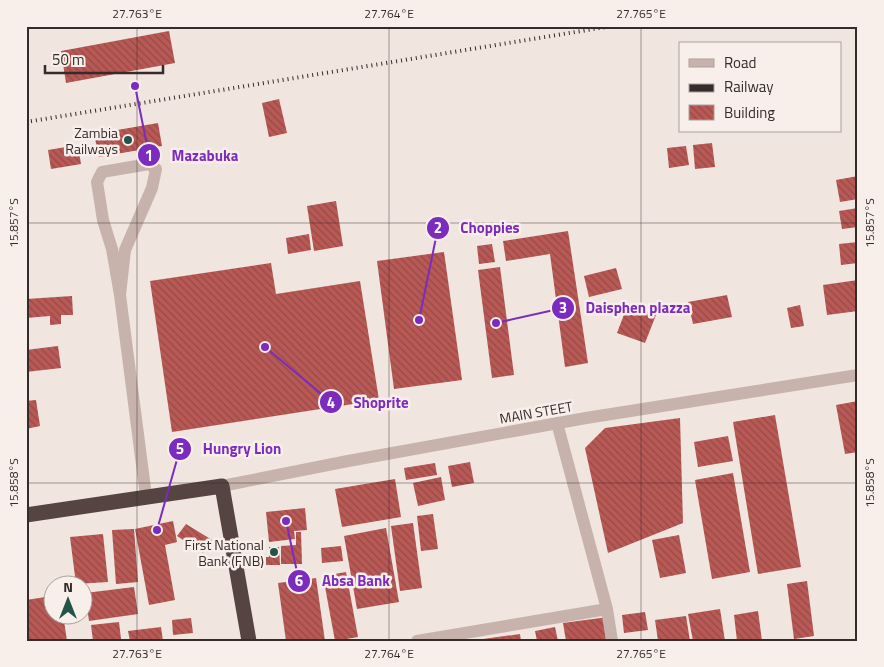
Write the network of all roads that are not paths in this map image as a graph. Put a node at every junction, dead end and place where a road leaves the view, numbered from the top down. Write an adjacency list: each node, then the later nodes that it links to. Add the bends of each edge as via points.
1 (120, 295): 1 (street, via 97,182 102,172 149,164 156,168 152,188 125,250); 5 (street)
2 (858, 375): 3 (street, MAIN STEET)
3 (557, 423): 4 (street, MAIN STEET); 7 (street)
4 (222, 486): 5 (highway); 8 (highway)
5 (146, 496): 6 (highway)
6 (26, 515)
7 (608, 609): 9 (street); 10 (street)
8 (249, 641)
9 (417, 641)
10 (612, 641)

